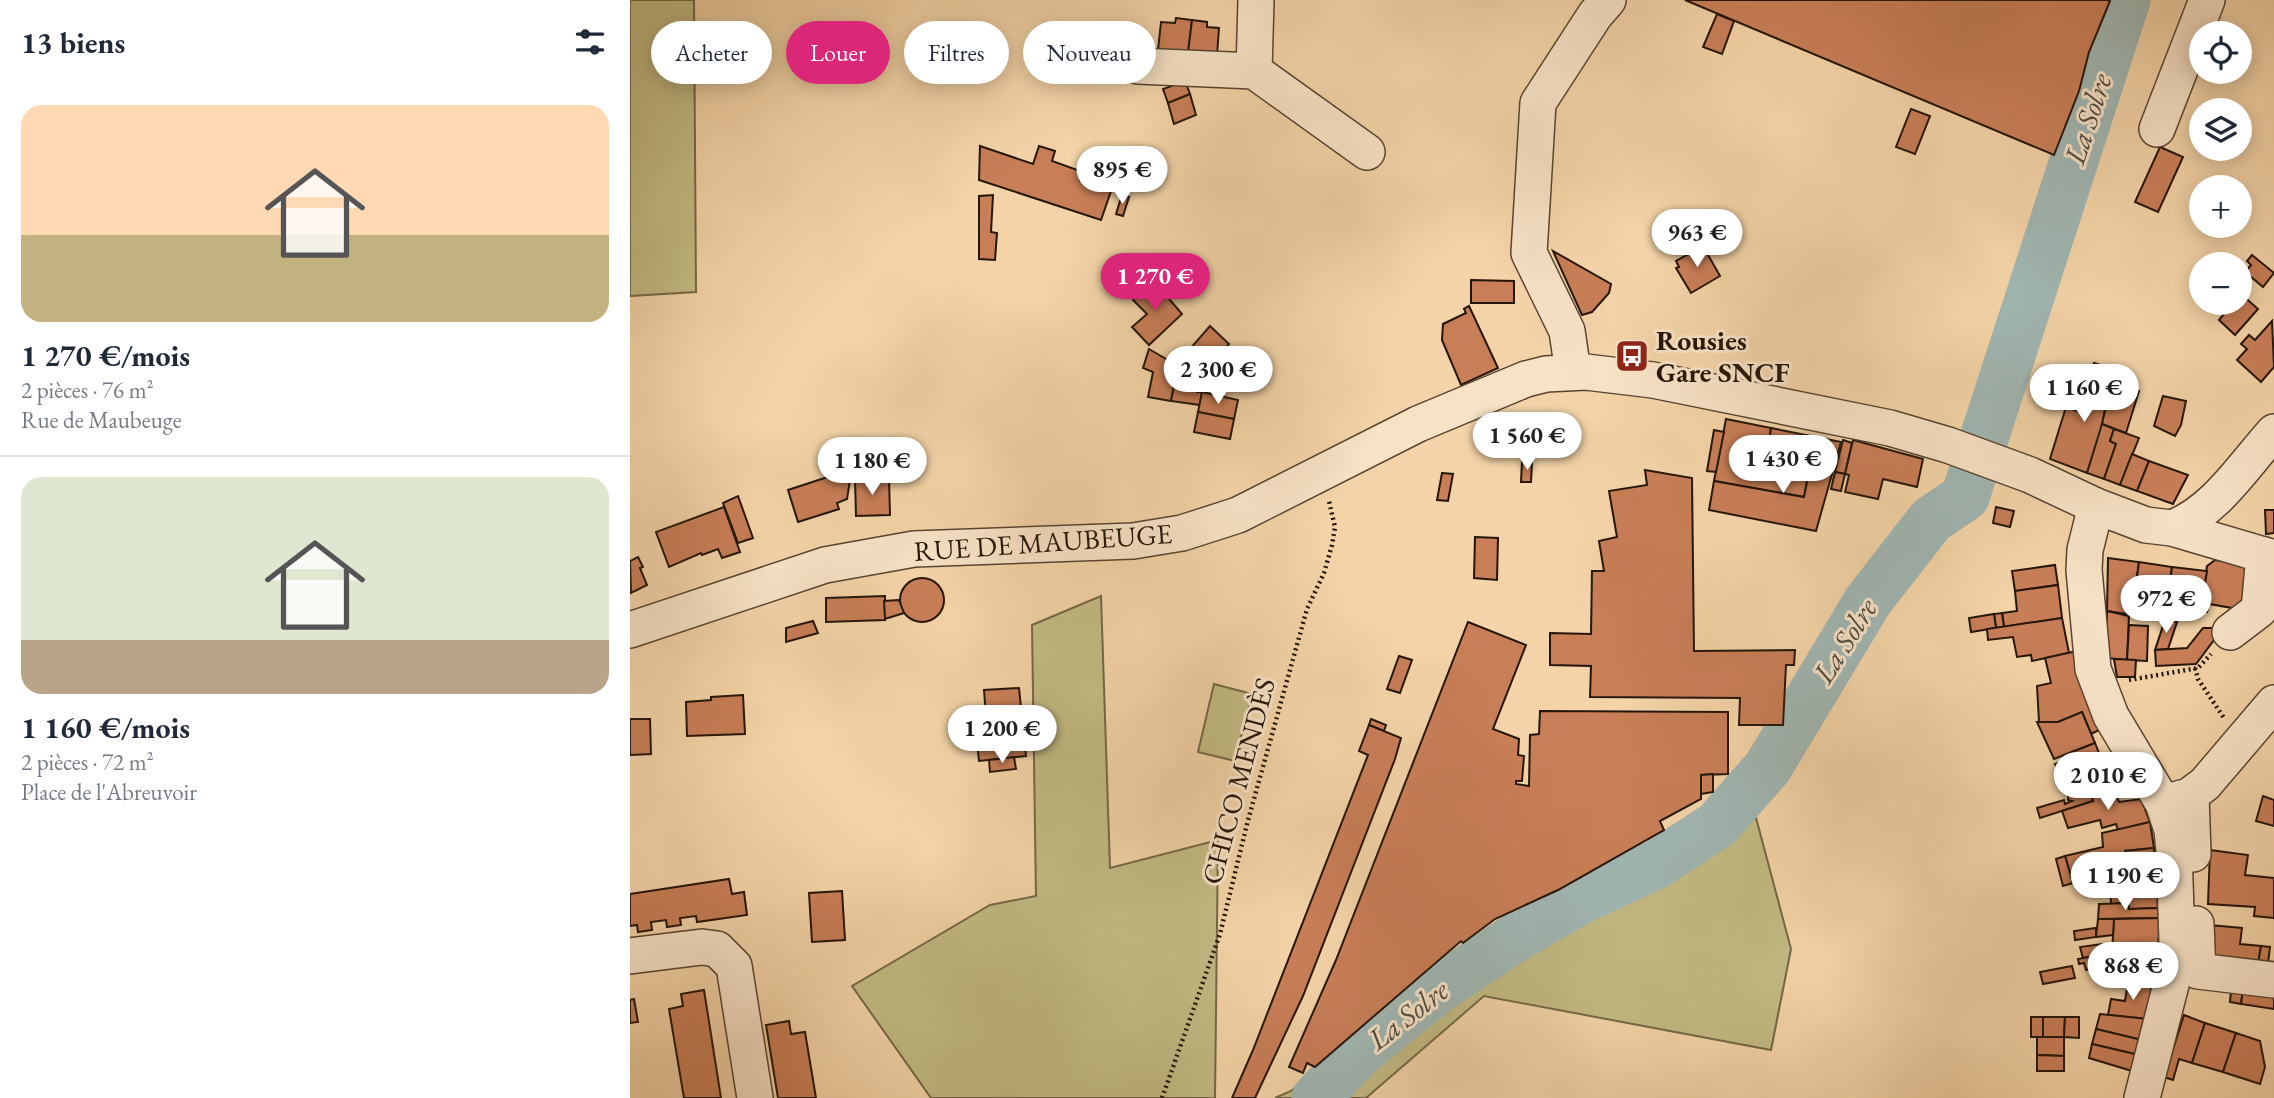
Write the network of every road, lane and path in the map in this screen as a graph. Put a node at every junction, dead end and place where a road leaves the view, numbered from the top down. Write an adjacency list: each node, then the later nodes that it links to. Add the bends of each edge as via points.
1 (1256, 0): 5 (street)
2 (1608, 0): 8 (street, via 1538,103 1529,253 1567,331)
3 (2207, 0): 6 (street)
4 (1156, 67): 5 (street)
5 (1254, 71): 7 (street)
6 (2157, 130)
7 (1367, 152)
8 (1573, 372): 10 (street, RUE DE MAUBEUGE, via 1546,374 1497,391); 11 (street, RUE DE MAUBEUGE, via 1664,382 1890,428 2030,475)
9 (2274, 432): 12 (street, via 2205,510)
10 (1321, 473): 14 (street, RUE DE MAUBEUGE, via 1238,515 1182,533 1133,541 884,554 825,565); 23 (path, CHICO MENDÈS, via 1335,527 1332,545 1307,609 1220,934)
11 (2096, 506): 12 (street, RUE DE MAUBEUGE, via 2146,525); 19 (street, via 2084,570 2093,669 2111,716)
12 (2172, 527): 13 (street, RUE DE MAUBEUGE)
13 (2262, 554): 15 (street, via 2259,610)
14 (630, 630)
15 (2230, 632)
16 (2167, 673): 18 (path, via 2197,668 2198,679)
17 (2274, 703): 18 (street)
18 (2241, 743): 19 (street, via 2205,784)
19 (2177, 799): 21 (street, via 2198,971); 24 (street, via 2172,830 2178,941 2171,989)
20 (630, 956): 22 (street, via 702,947 717,949 734,966)
21 (2274, 980)
22 (755, 1098)
23 (1162, 1098)
24 (2142, 1098)

